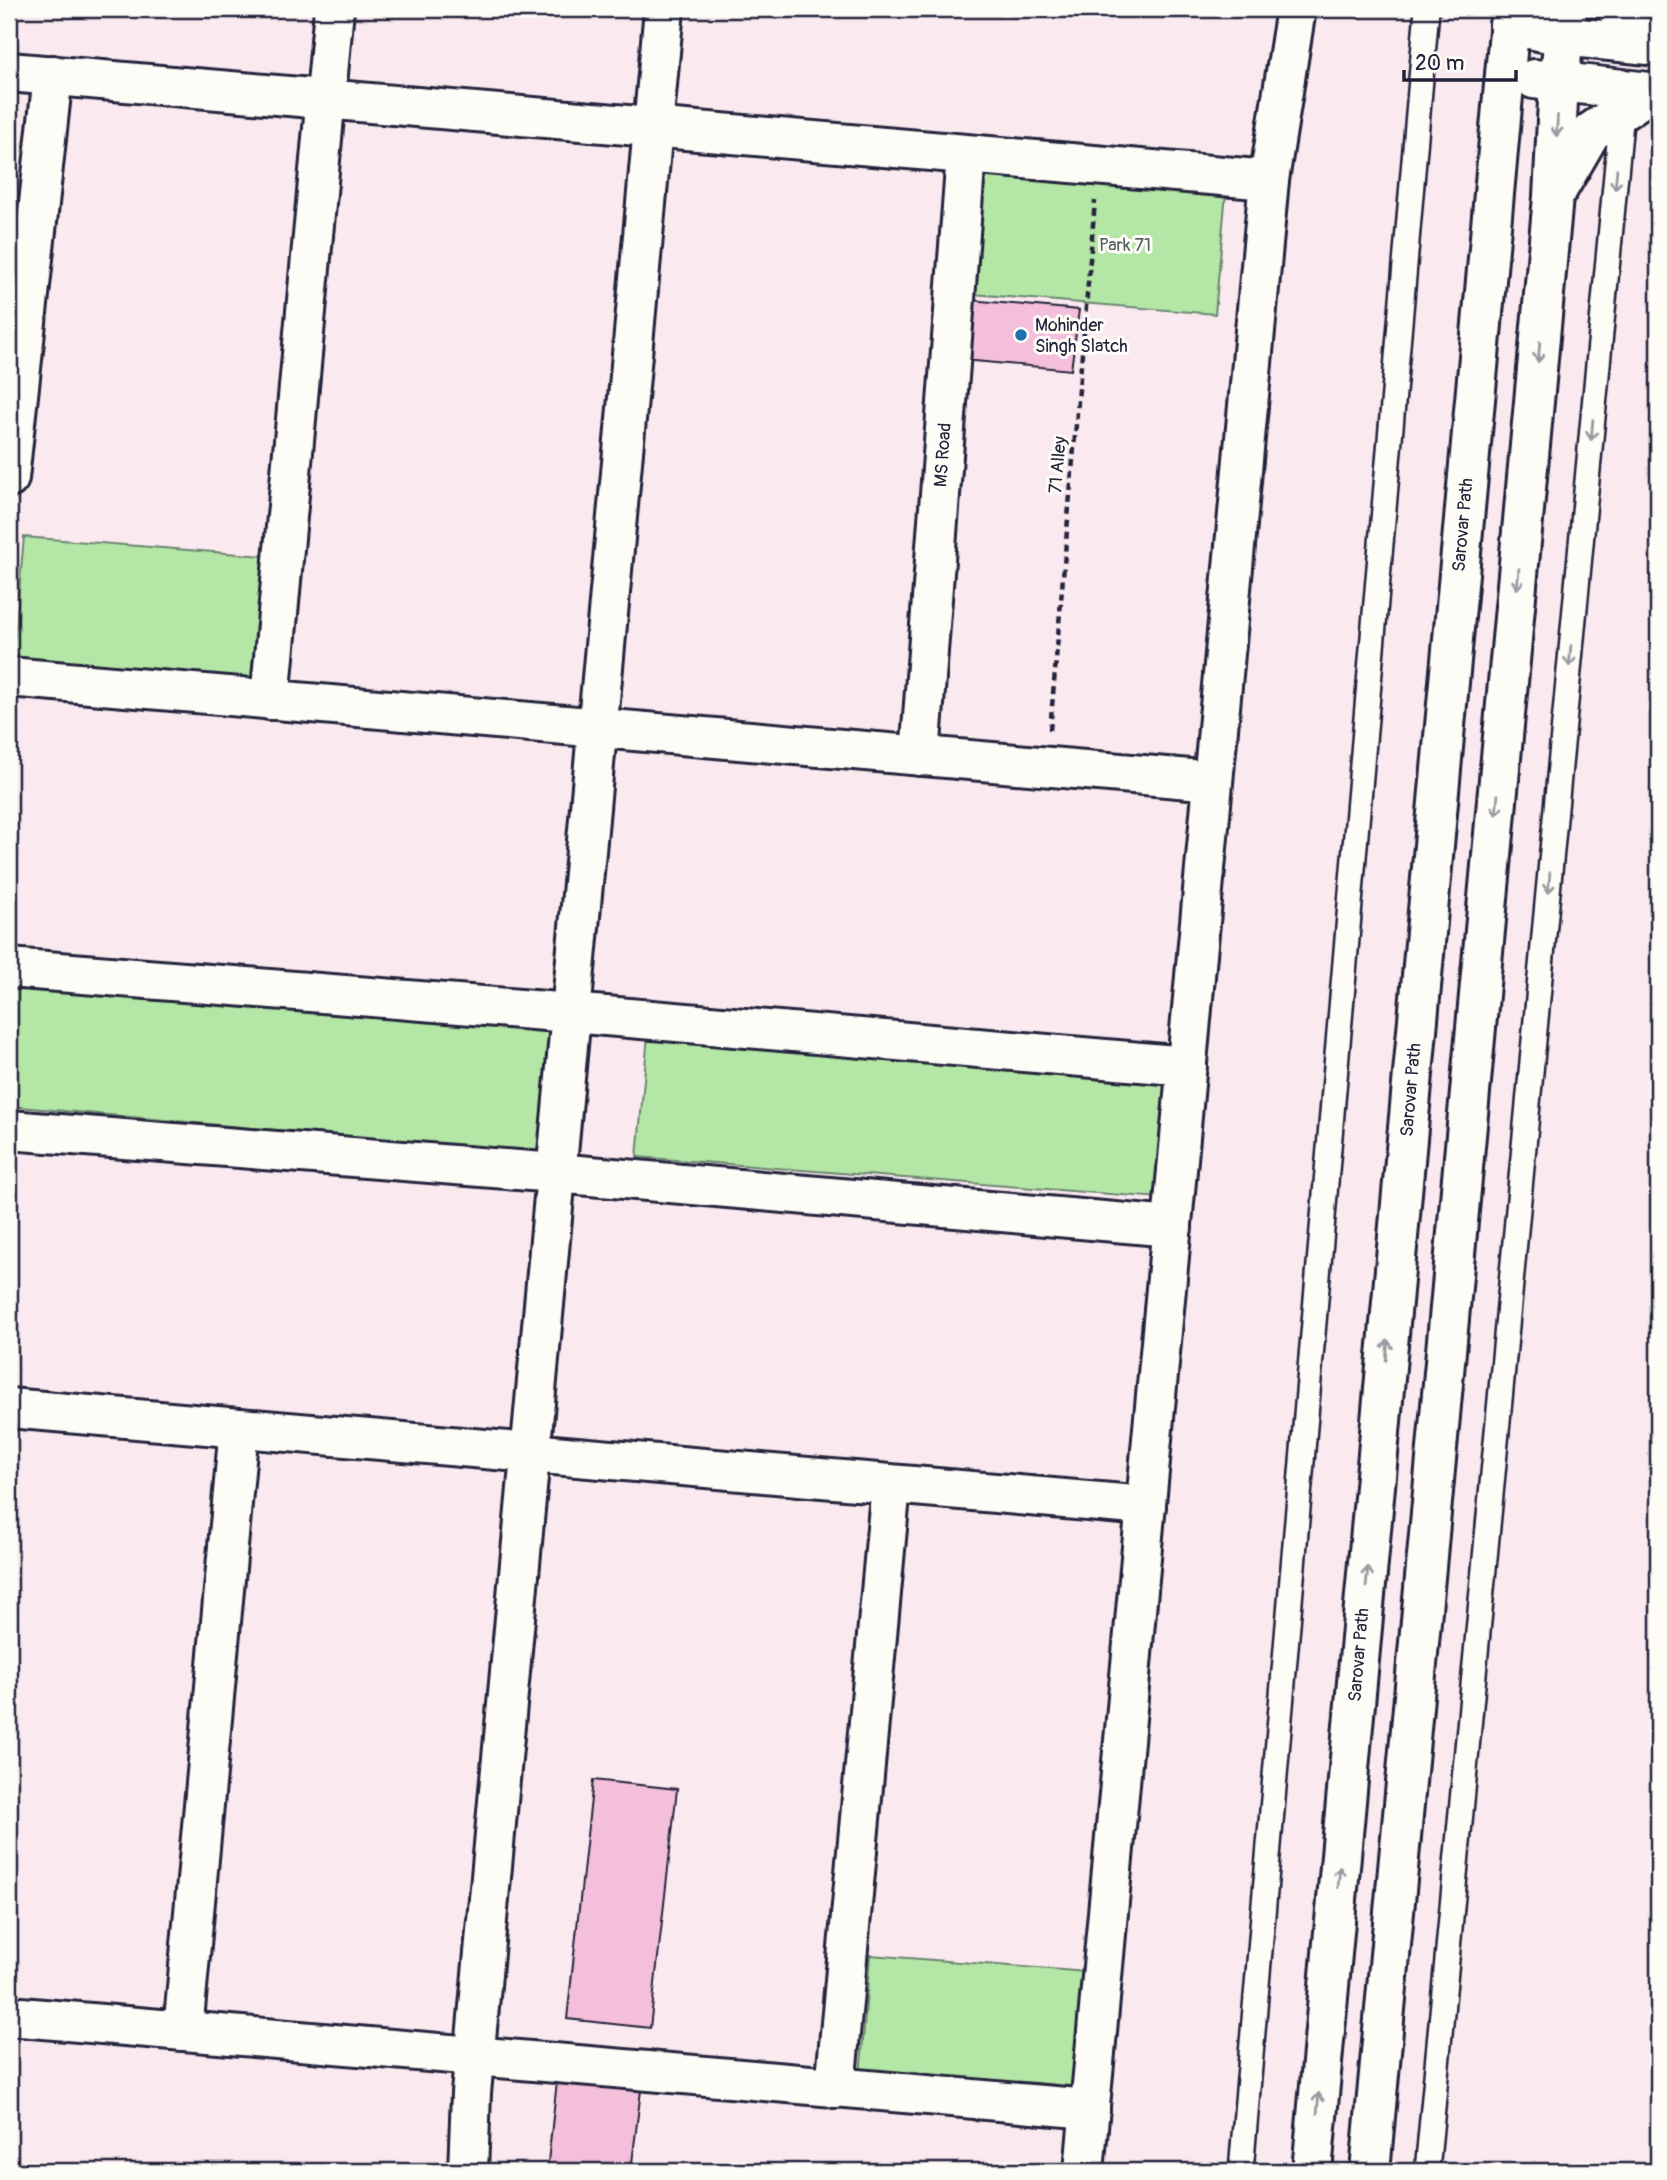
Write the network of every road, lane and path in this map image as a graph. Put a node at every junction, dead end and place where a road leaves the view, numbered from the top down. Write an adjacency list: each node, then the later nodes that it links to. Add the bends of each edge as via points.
1 (334, 9): 13 (street)
2 (664, 9): 15 (street)
3 (1296, 9): 18 (street)
4 (1427, 9): 47 (lane)
5 (1617, 9): 8 (street)
6 (1510, 17): 7 (street); 11 (street, Sarovar Path)
7 (1565, 22): 8 (street); 12 (street)
8 (1658, 45)
9 (9, 72): 10 (street)
10 (53, 75): 13 (street); 20 (street)
11 (1504, 76): 12 (street); 48 (street, Sarovar Path, one-way to 11)
12 (1559, 82): 14 (street); 19 (street, one-way to 19)
13 (326, 99): 15 (street); 22 (street)
14 (1643, 99): 19 (street, via 1591,132); 50 (lane, one-way to 50)
15 (653, 127): 16 (street); 23 (street)
16 (965, 155): 17 (street); 24 (street, MS Road)
17 (1098, 166): 18 (street); 25 (path, 71 Alley)
18 (1269, 180): 26 (street)
19 (1553, 197): 49 (street, one-way to 49)
20 (9, 478)
21 (9, 677): 22 (street)
22 (270, 700): 23 (street)
23 (598, 727): 24 (street); 28 (street)
24 (920, 755): 25 (street)
25 (1046, 766): 26 (street)
26 (1213, 781): 29 (street)
27 (9, 968): 28 (street)
28 (571, 1013): 29 (street); 31 (street)
29 (1187, 1066): 32 (street)
30 (9, 1130): 31 (street)
31 (556, 1173): 32 (street); 35 (street)
32 (1172, 1227): 37 (street)
33 (9, 1408): 34 (street)
34 (239, 1428): 35 (street); 39 (street)
35 (530, 1452): 36 (street); 40 (street)
36 (891, 1485): 37 (street); 41 (street)
37 (1146, 1506): 43 (street)
38 (9, 2016): 39 (street)
39 (183, 2031): 40 (street)
40 (474, 2055): 41 (street); 42 (street)
41 (835, 2088): 43 (street)
42 (471, 2093): 44 (street); 45 (street)
43 (1090, 2109): 46 (street)
44 (468, 2171)
45 (475, 2171)
46 (1084, 2171)
47 (1241, 2171)
48 (1312, 2171)
49 (1370, 2171)
50 (1427, 2171)

